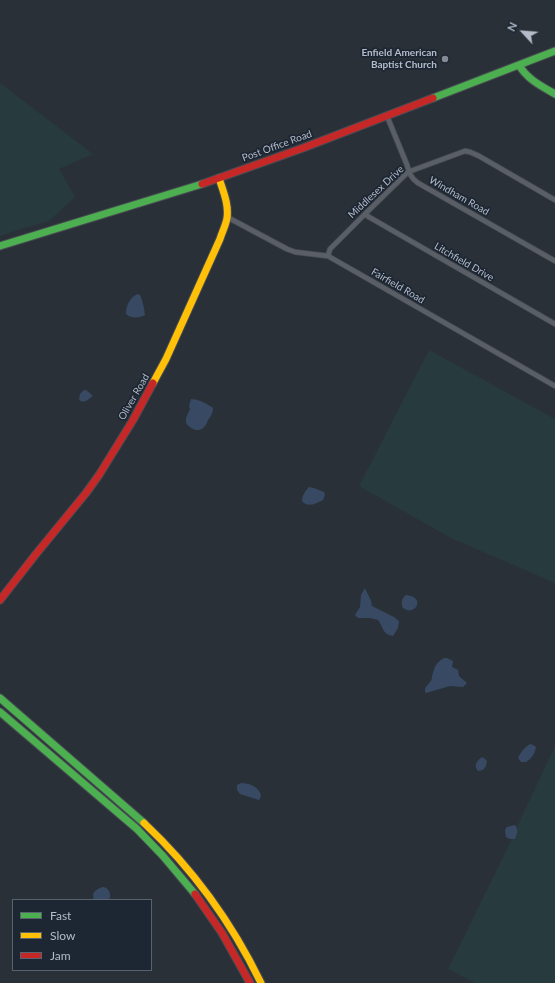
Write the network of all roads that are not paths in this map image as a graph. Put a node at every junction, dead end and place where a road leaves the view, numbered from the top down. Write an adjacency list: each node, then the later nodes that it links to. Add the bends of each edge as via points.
1 (555, 51): 2 (main road, Post Office Road)
2 (519, 65): 3 (main road, via 528,77); 4 (main road, Post Office Road)
3 (555, 94)
4 (387, 116): 5 (street, Windham Road); 6 (main road, Post Office Road)
5 (408, 172): 7 (street, Middlesex Drive, via 465,151); 8 (street, Middlesex Drive); 12 (street, Windham Road, via 418,183)
6 (219, 178): 9 (main road, Oliver Road); 10 (main road, Post Office Road)
7 (555, 200)
8 (365, 214): 11 (street, Middlesex Drive, via 330,249); 13 (street, Litchfield Drive)
9 (227, 217): 11 (street, Fairfield Road, via 286,249); 15 (main road, Oliver Road, via 220,239 166,359 133,420 86,493)
10 (0, 246)
11 (328, 256): 14 (street, Fairfield Road)
12 (555, 261)
13 (555, 324)
14 (555, 386)
15 (0, 600)
16 (0, 698): 19 (main road, via 136,814 173,851 222,913)
17 (0, 712): 18 (main road, via 123,817 163,855 212,917)
18 (250, 983)
19 (261, 983)

